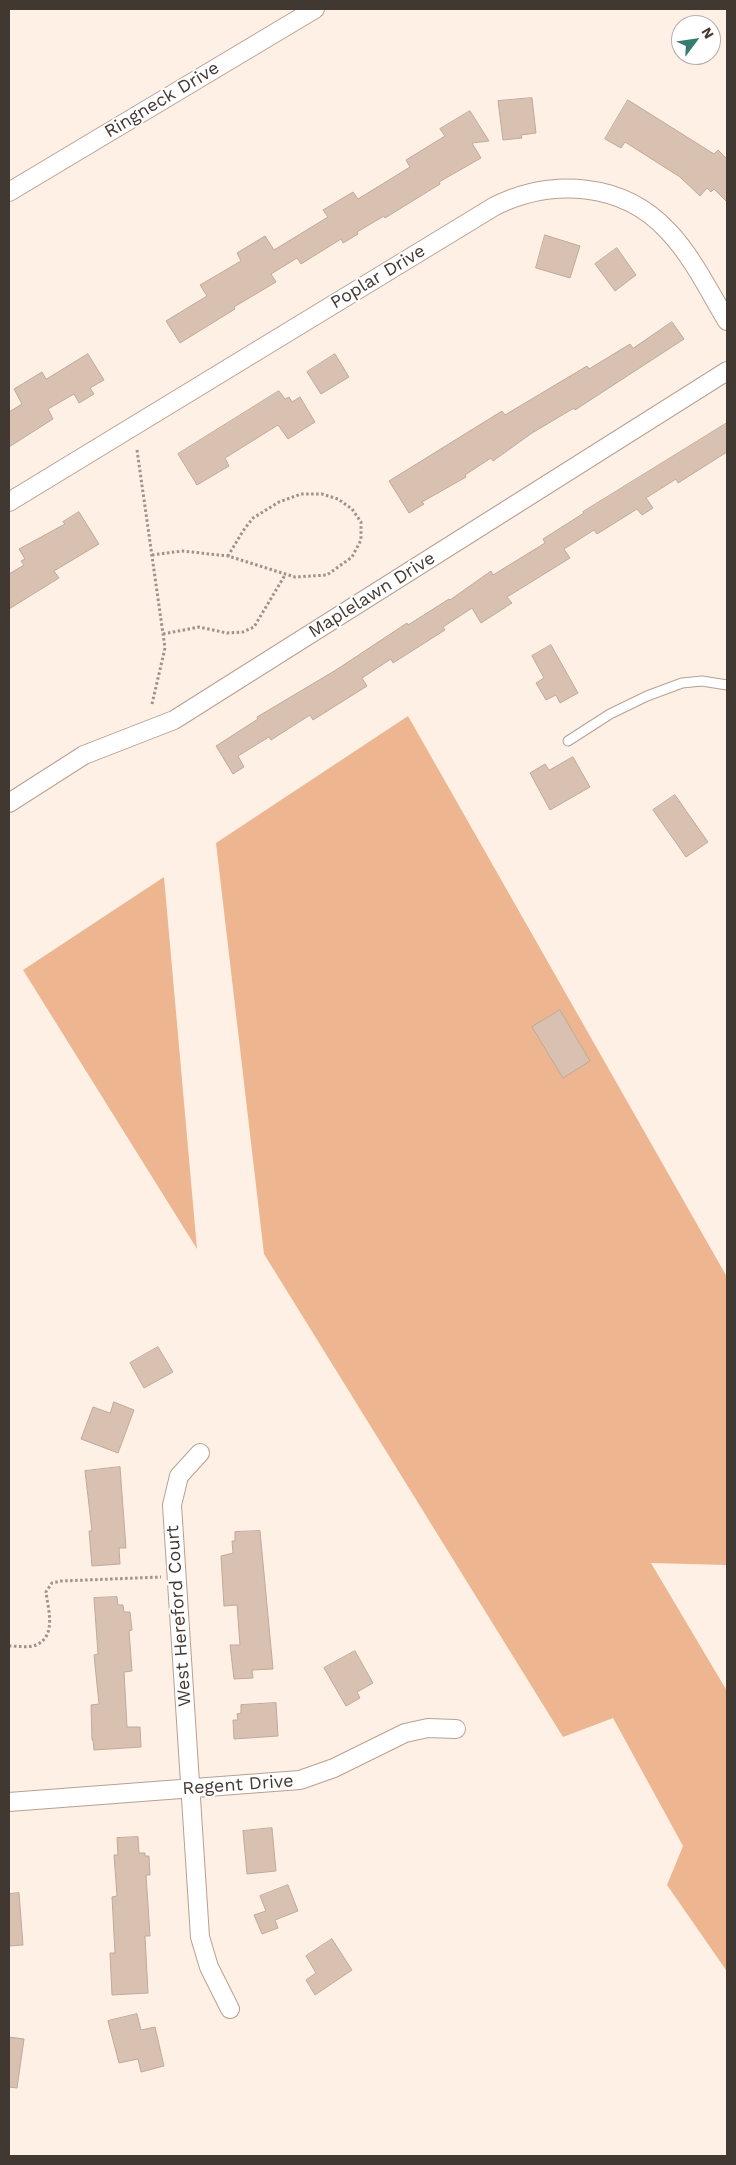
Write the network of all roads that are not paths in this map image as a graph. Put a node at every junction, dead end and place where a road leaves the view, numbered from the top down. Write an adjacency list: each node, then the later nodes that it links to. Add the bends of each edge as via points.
1 (315, 9): 2 (street, Ringneck Drive)
2 (9, 192)
3 (727, 321): 5 (street, Poplar Drive, via 682,248 669,231 649,214 618,198 591,190 560,187 526,193 495,206)
4 (727, 371): 8 (street, Maplelawn Drive, via 174,720 84,755)
5 (9, 502)
6 (727, 685): 7 (lane, via 682,683 610,714)
7 (568, 741)
8 (9, 803)
9 (200, 1453): 11 (street, West Hereford Court, via 179,1476 172,1504)
10 (456, 1729): 11 (street, Regent Drive, via 428,1728 405,1733 334,1768 300,1780)
11 (190, 1788): 12 (street, Regent Drive); 13 (street, West Hereford Court, via 200,1938 208,1967)
12 (9, 1802)
13 (230, 2009)

